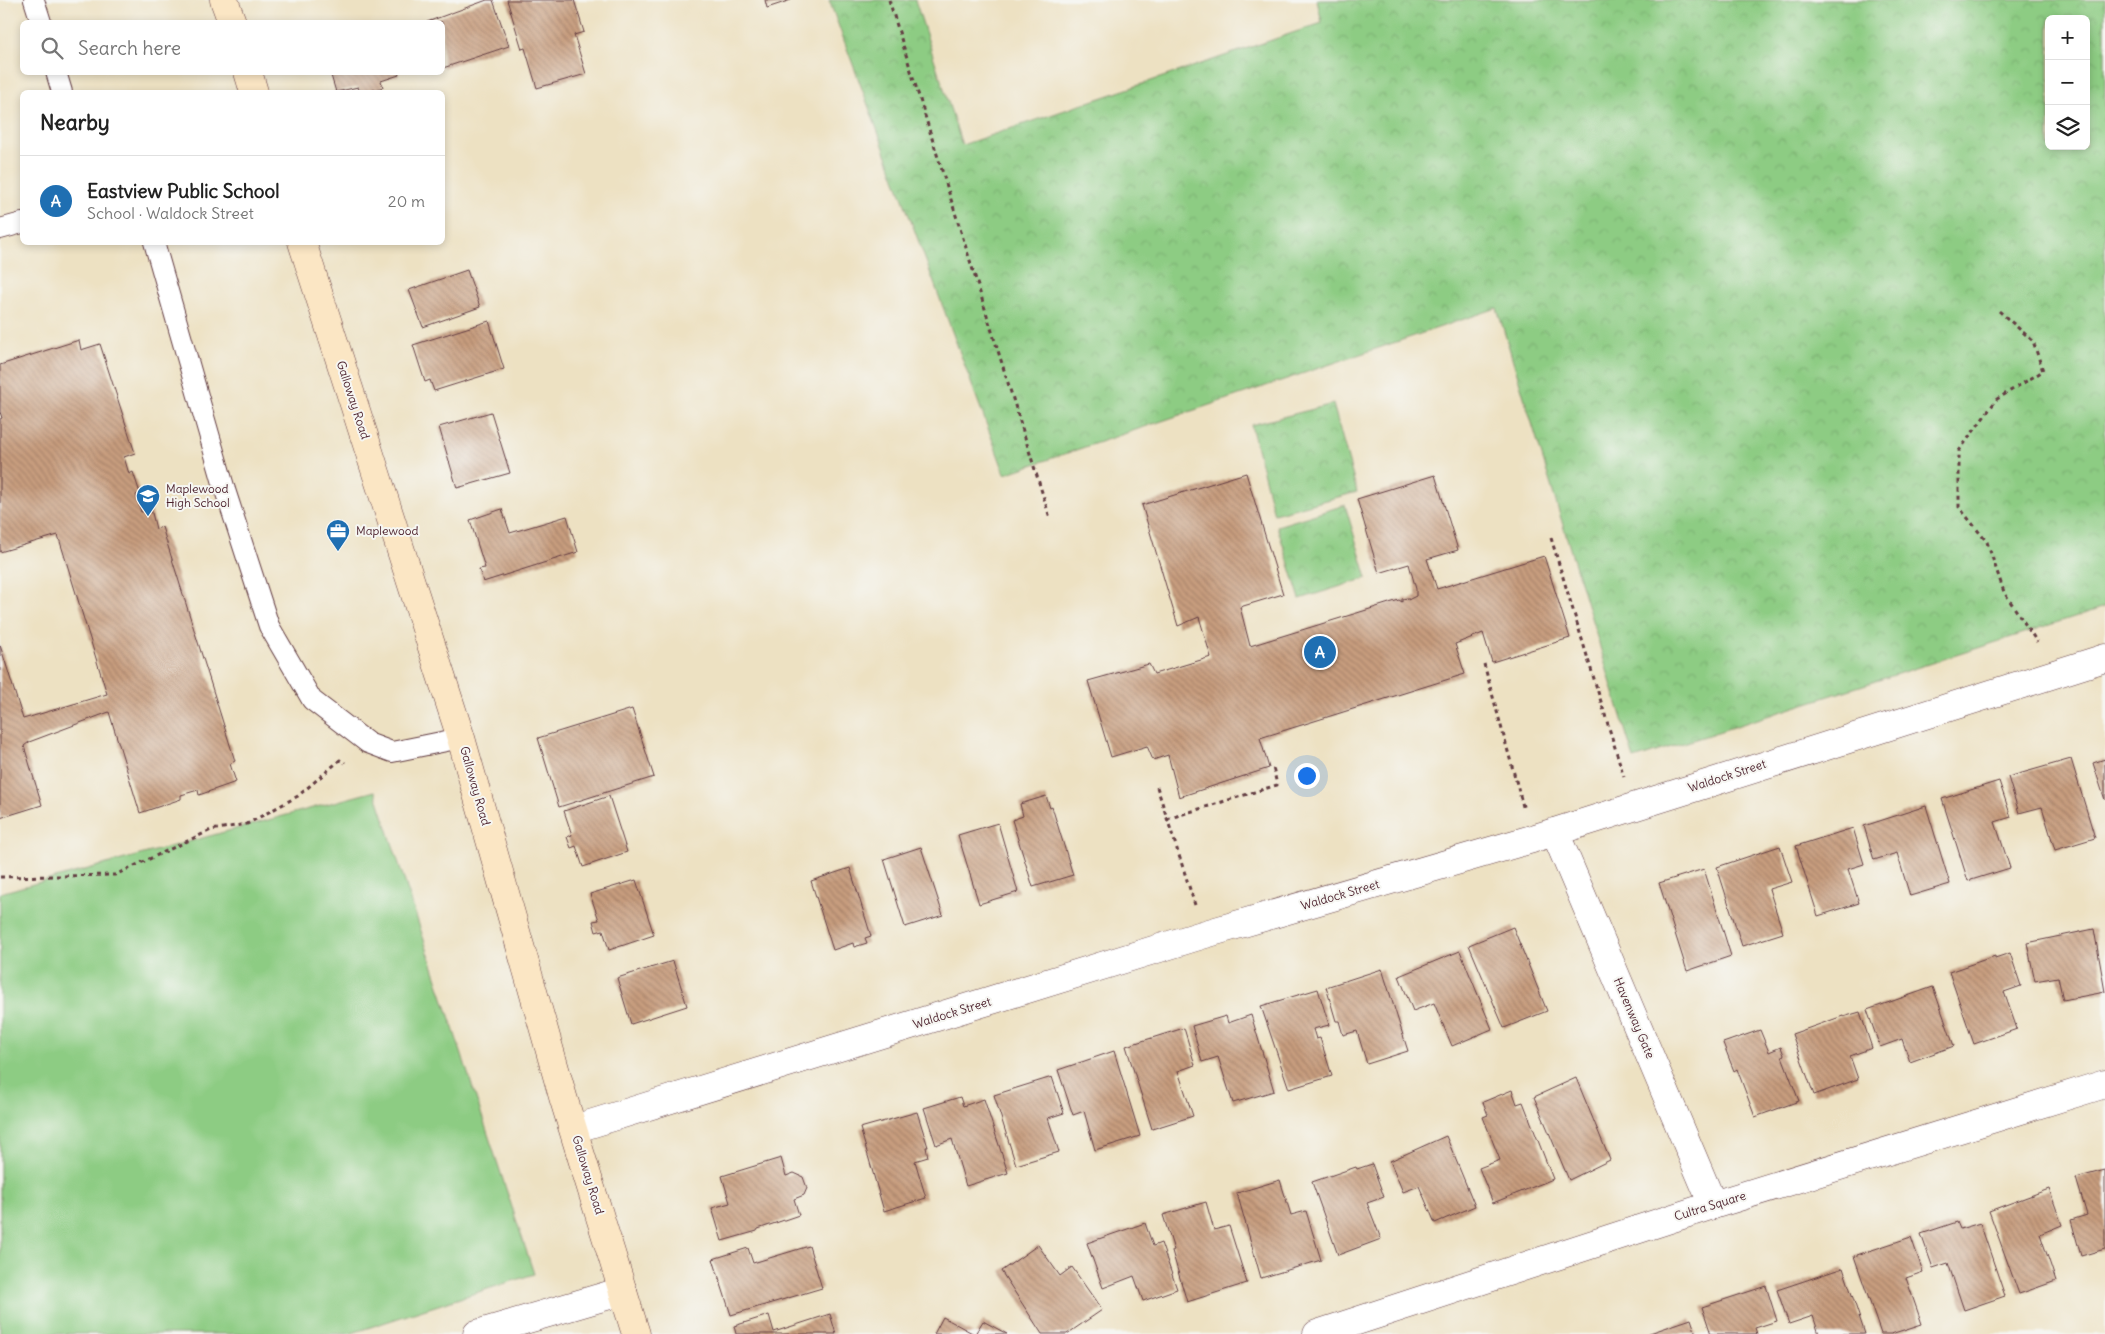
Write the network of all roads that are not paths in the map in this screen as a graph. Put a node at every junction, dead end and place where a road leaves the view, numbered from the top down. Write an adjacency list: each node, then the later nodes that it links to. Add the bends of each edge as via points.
1 (34, 0): 3 (lane)
2 (224, 0): 4 (street)
3 (40, 20)
4 (231, 20)
5 (57, 75): 7 (lane)
6 (249, 75): 8 (street)
7 (61, 90)
8 (253, 90)
9 (20, 224): 10 (lane)
10 (0, 229)
11 (155, 245): 14 (lane, via 225,490 269,626 312,700 368,743 392,752)
12 (303, 245): 14 (street, Galloway Road)
13 (2105, 658): 15 (street, Waldock Street)
14 (461, 738): 17 (street, Galloway Road)
15 (1544, 835): 17 (street, Waldock Street, via 1202,936); 18 (street, Havenway Gate)
16 (2105, 1084): 18 (street, Cultra Square)
17 (574, 1129): 19 (street, Galloway Road)
18 (1713, 1205): 22 (street, Cultra Square)
19 (623, 1292): 20 (street); 21 (street, Galloway Road)
20 (477, 1334)
21 (636, 1334)
22 (1317, 1334)

